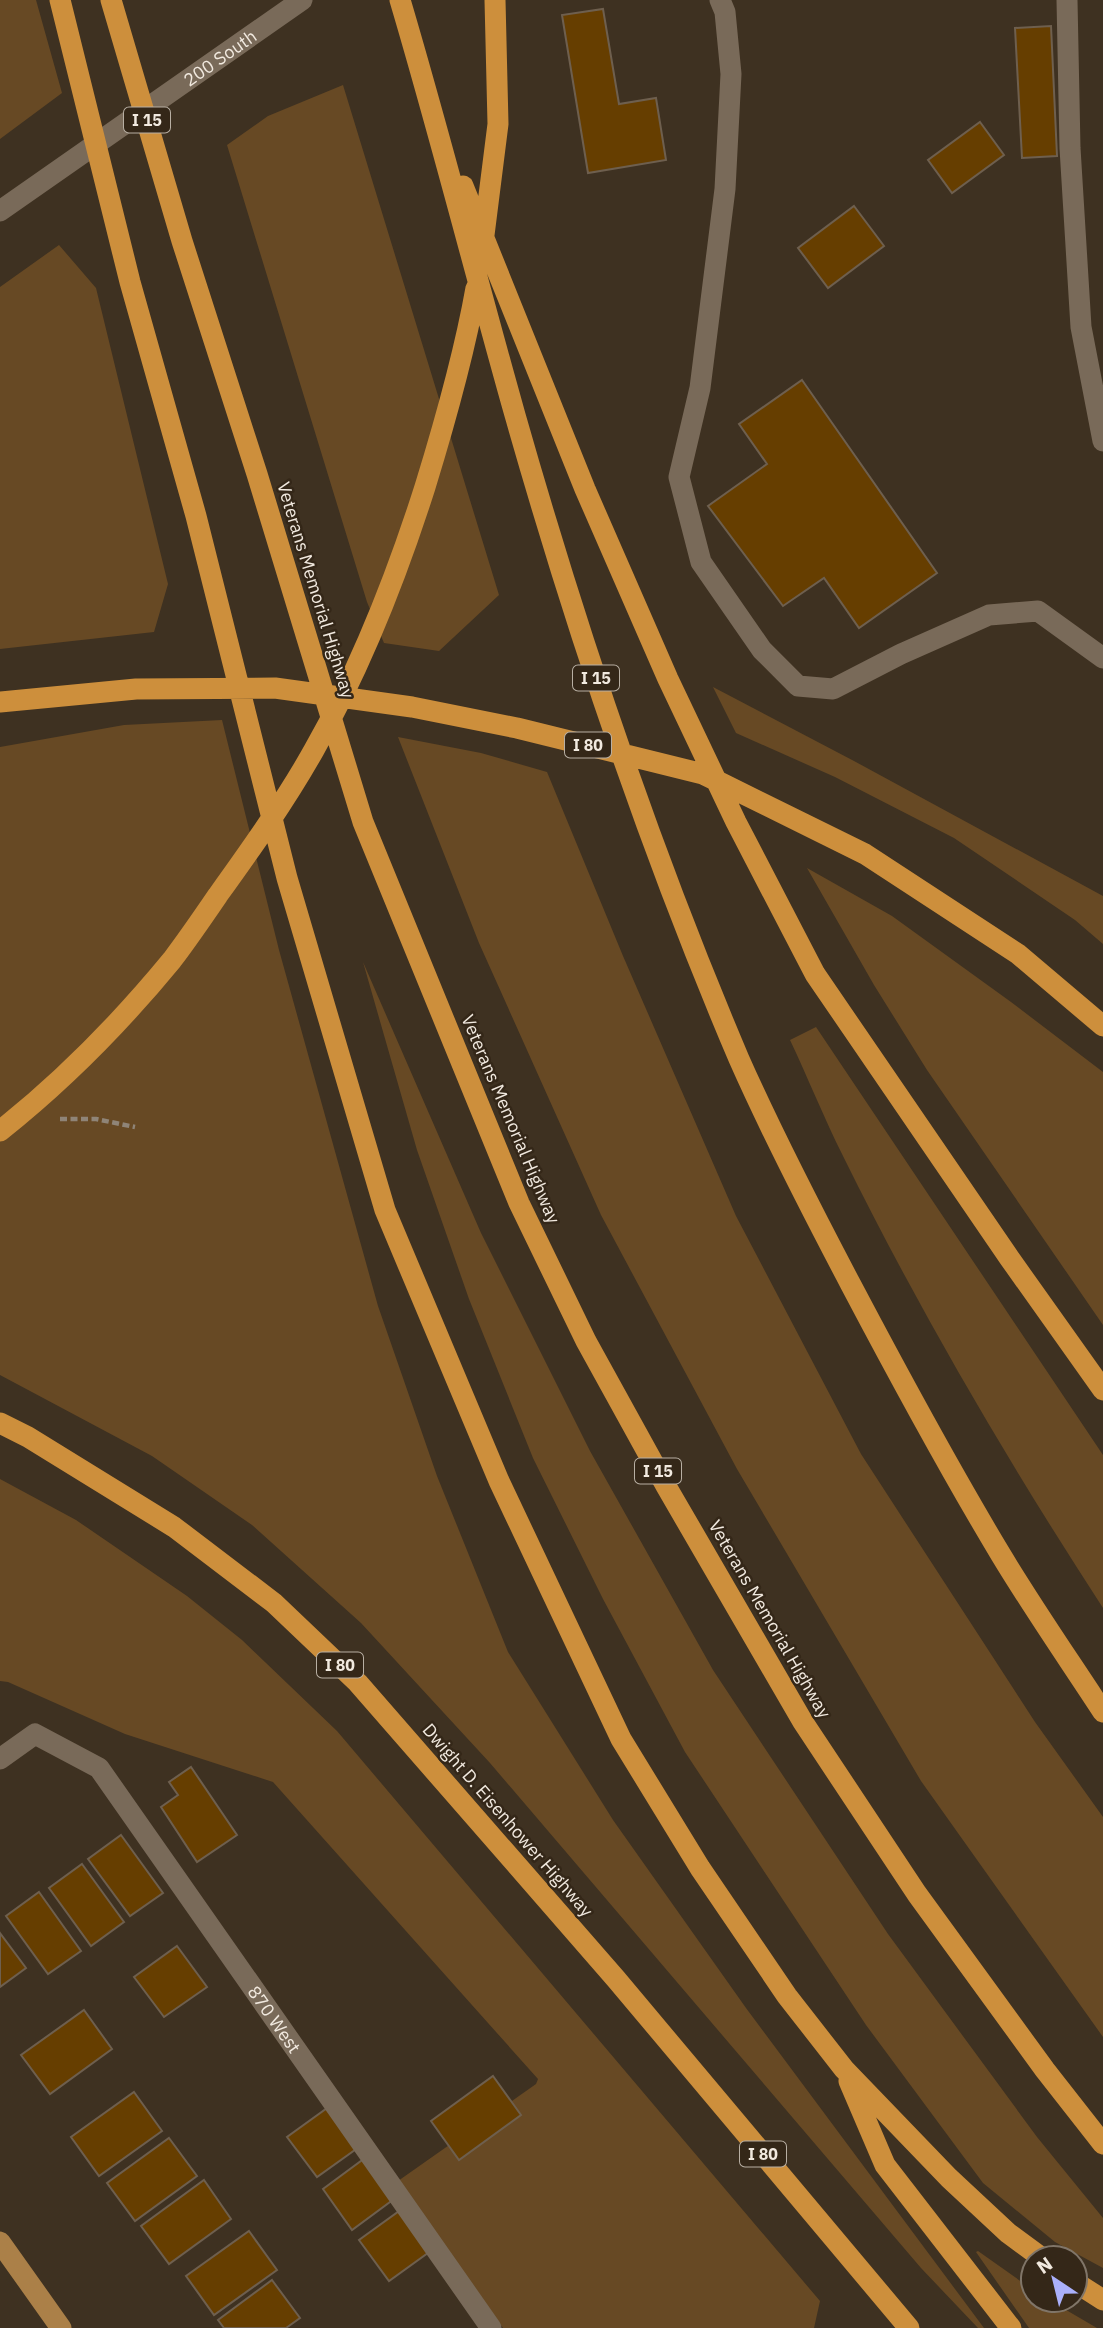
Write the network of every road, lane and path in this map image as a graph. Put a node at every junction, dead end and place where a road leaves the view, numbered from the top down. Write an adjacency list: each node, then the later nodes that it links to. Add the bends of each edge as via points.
1 (60, 0): 21 (highway, via 287,878 384,1210 499,1481 621,1739 787,1996)
2 (111, 0): 22 (highway, Veterans Memorial Highway / I 15, via 363,822 519,1203 586,1341 803,1722 917,1894)
3 (302, 0): 9 (street, 200 South)
4 (400, 0): 8 (highway, I 15)
5 (495, 0): 16 (highway, via 498,124 468,332 404,553 367,644 314,750 173,958 110,1031)
6 (1067, 0): 10 (street, via 1081,327)
7 (725, 4): 11 (street, via 732,74 725,189 700,388 679,477 701,562 762,650 798,686 833,689 989,615 1038,611)
8 (431, 106): 17 (highway, via 585,489 673,691 815,974); 19 (highway, I 15, via 516,419 596,680 642,812 741,1063 803,1195 878,1335 1002,1555)
9 (0, 211)
10 (1103, 440)
11 (1103, 658)
12 (0, 702): 13 (highway, I 80, via 136,689 275,688 412,707 517,728 703,774 865,853 1018,954)
13 (1103, 1026)
14 (56, 1119): 15 (path, via 96,1119)
15 (135, 1127)
16 (0, 1131)
17 (1103, 1390)
18 (0, 1423): 27 (highway, Dwight D. Eisenhower Highway / I 80, via 174,1527 274,1602 358,1683 616,1979)
19 (1103, 1712)
20 (0, 1759): 26 (street, 870 West, via 35,1734 99,1768)
21 (844, 2069): 24 (highway, via 949,2178); 28 (highway, via 885,2165)
22 (1103, 2144)
23 (0, 2242): 25 (main road)
24 (1023, 2244)
25 (61, 2328)
26 (491, 2328)
27 (909, 2328)
28 (1011, 2328)

